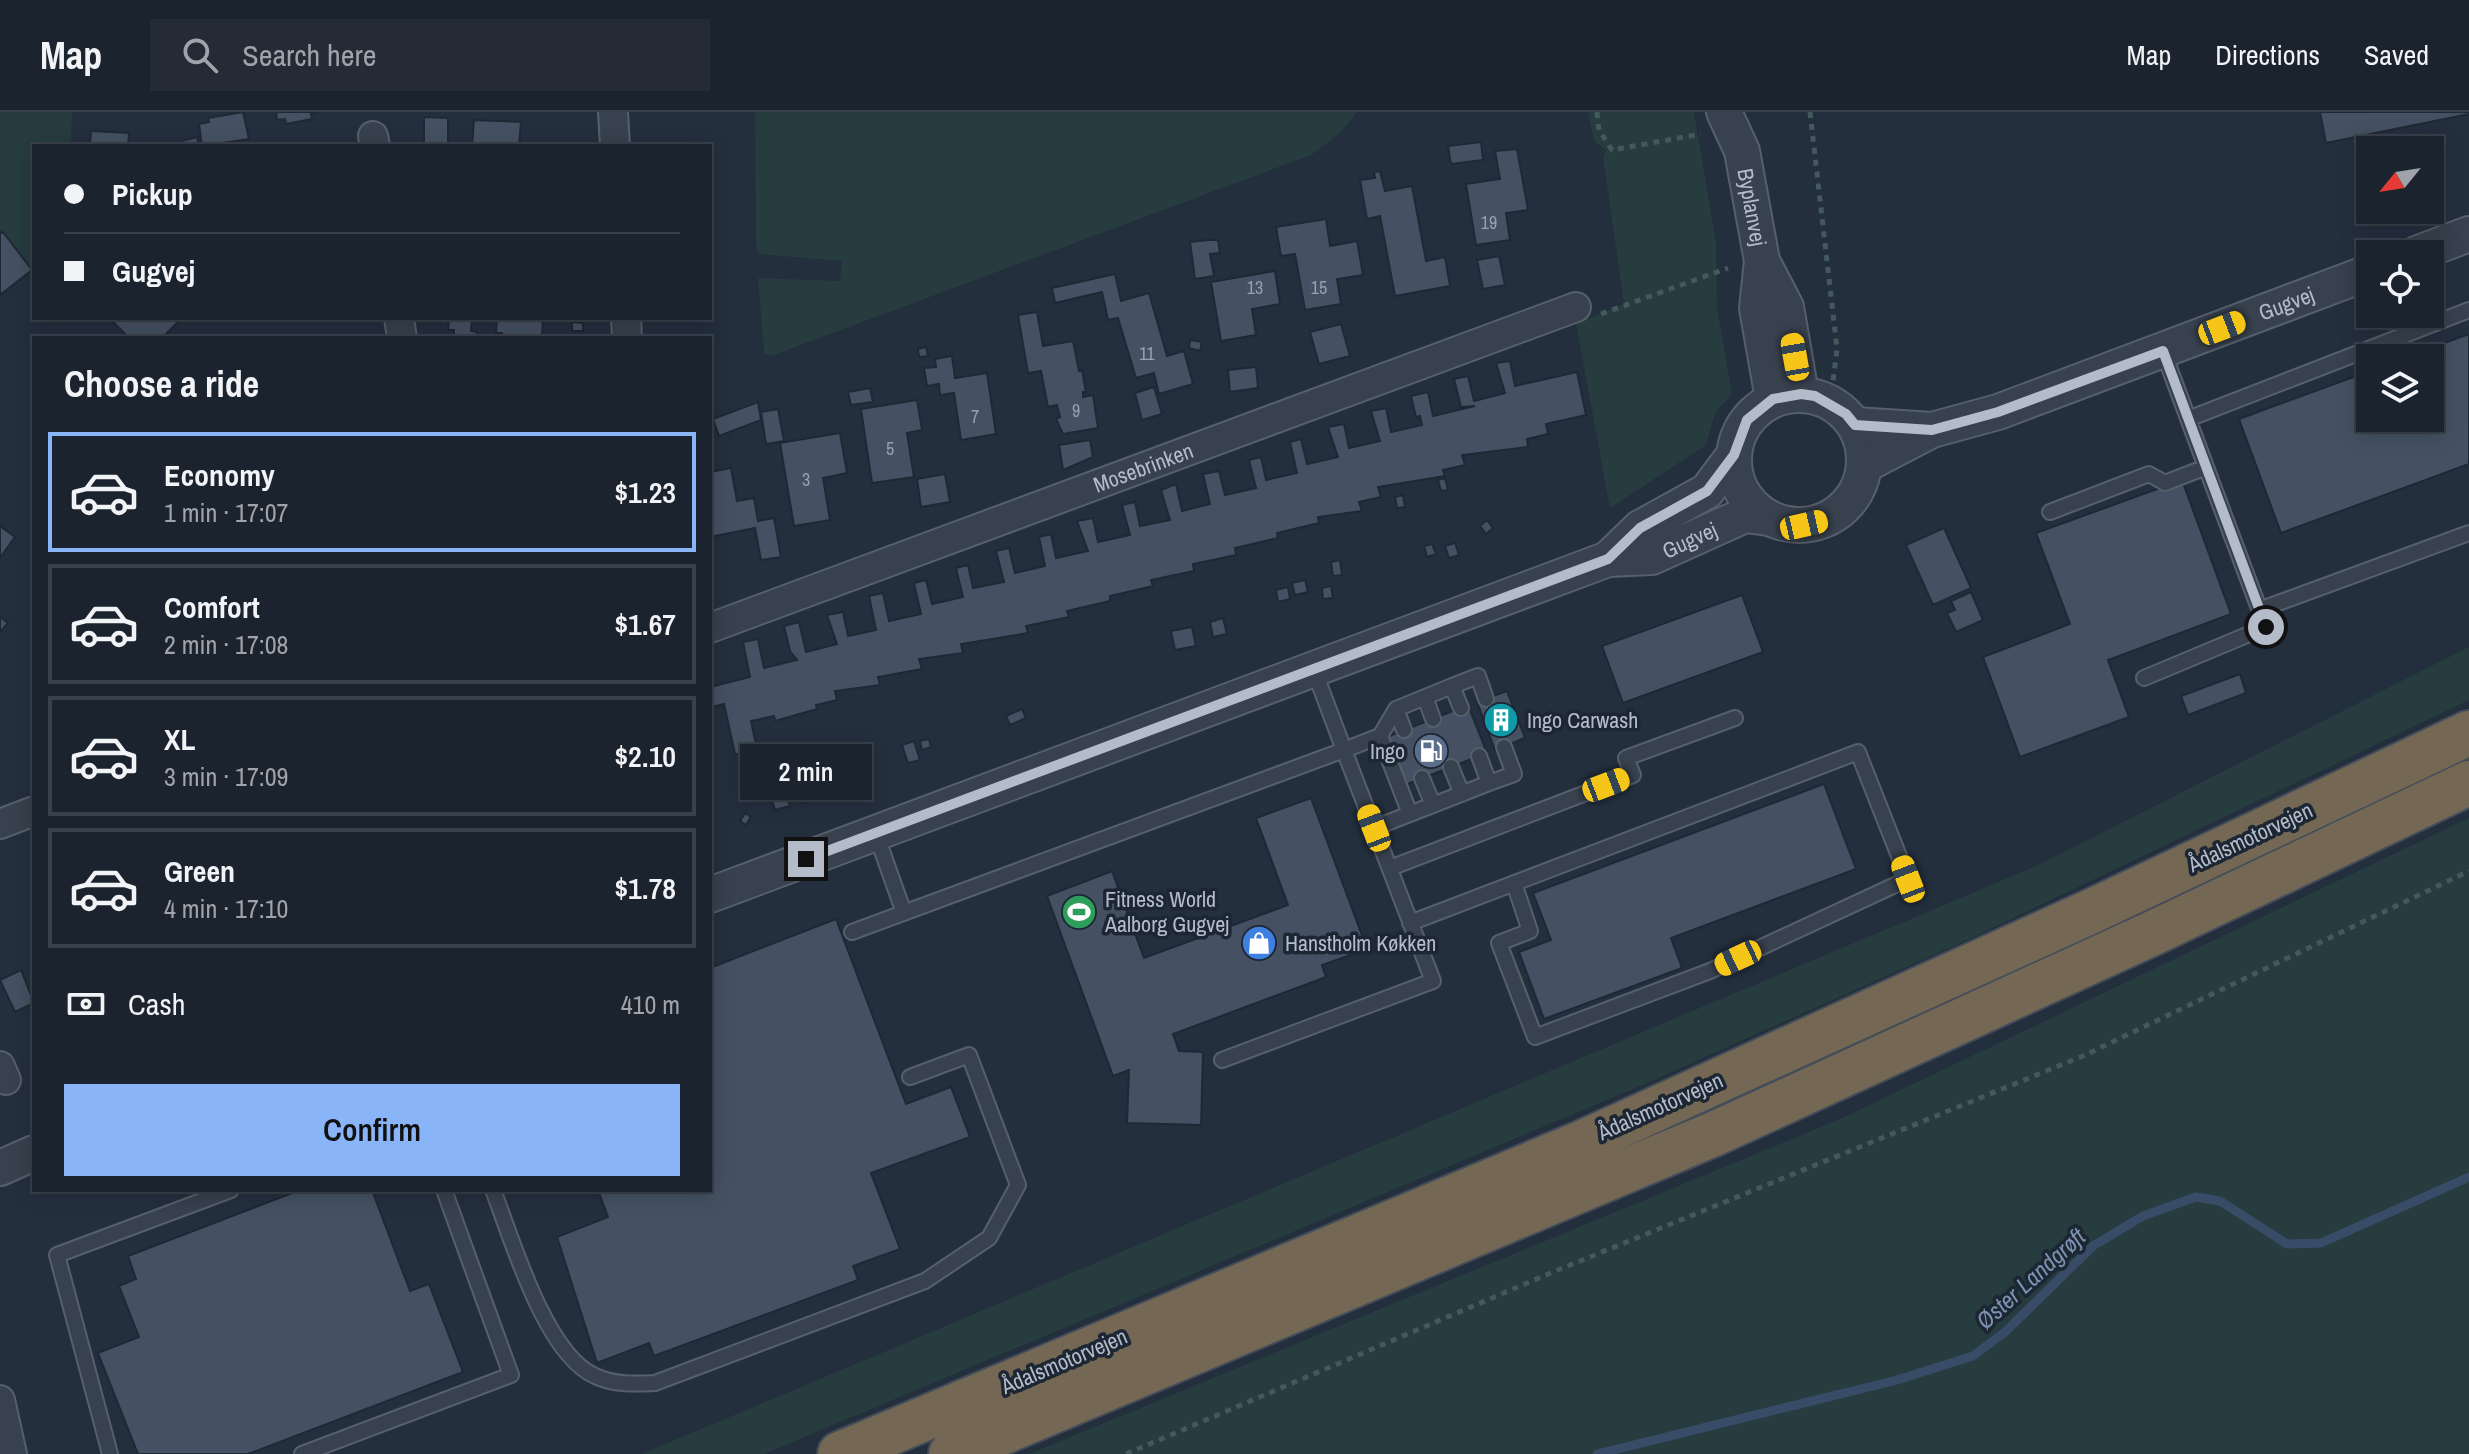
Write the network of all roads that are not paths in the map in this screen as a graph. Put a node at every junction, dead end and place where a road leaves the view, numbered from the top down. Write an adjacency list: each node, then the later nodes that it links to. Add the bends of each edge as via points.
1 (613, 112): 4 (street)
2 (1746, 112): 5 (street, Byplanvej)
3 (1712, 122): 5 (street, Byplanvej)
4 (615, 144)
5 (1742, 151): 12 (street, Byplanvej, via 1762,261 1757,308)
6 (2469, 234): 7 (street)
7 (2444, 243)
8 (2356, 277): 11 (street, Gugvej)
9 (1576, 307): 24 (street, Mosebrinken)
10 (2469, 310): 13 (lane)
11 (2163, 351): 13 (lane); 15 (street, Gugvej, via 1998,412)
12 (1801, 398): 14 (street); 16 (street, via 1747,420)
13 (2188, 419): 18 (lane)
14 (1855, 425): 15 (street, Gugvej); 17 (street)
15 (1932, 430): 17 (street, Gugvej)
16 (1734, 455): 20 (street, via 1743,494); 22 (street, Gugvej, via 1707,491 1640,528)
17 (1865, 465): 20 (street, via 1852,500 1839,512 1804,525)
18 (2206, 467): 19 (lane, via 2165,483 2149,474); 23 (lane)
19 (2050, 512)
20 (1769, 518): 22 (street, Gugvej, via 1733,518 1652,557)
21 (2469, 533): 23 (lane)
22 (1608, 559): 25 (street, Gugvej)
23 (2259, 610): 26 (lane, via 2266,627)
24 (712, 627)
25 (1314, 669): 38 (lane); 50 (street, Gugvej)
26 (2144, 678)
27 (1452, 686): 28 (lane); 29 (lane, via 1478,676); 30 (lane)
28 (1425, 697): 31 (lane); 33 (lane)
29 (1486, 699)
30 (1461, 708)
31 (1396, 709): 34 (lane); 36 (lane)
32 (1735, 718): 51 (lane, via 1626,758 1633,775)
33 (1433, 719)
34 (1404, 730)
35 (2469, 733): 68 (highway, Ådalsmotorvejen, via 1579,1144)
36 (1380, 736): 38 (lane); 47 (lane)
37 (1504, 747): 42 (lane, via 1514,774)
38 (1344, 750): 49 (lane); 54 (lane)
39 (1479, 756): 42 (lane)
40 (1451, 767): 44 (lane)
41 (1422, 778): 45 (lane)
42 (1489, 783): 44 (lane)
43 (2469, 783): 69 (highway, Ådalsmotorvejen, via 1716,1133)
44 (1462, 794): 45 (lane)
45 (1433, 805): 47 (lane)
46 (32, 812): 48 (street)
47 (1410, 814): 49 (lane)
48 (0, 824)
49 (1374, 828): 51 (lane)
50 (876, 833): 53 (street, Gugvej); 54 (lane)
51 (1390, 868): 55 (lane)
52 (1514, 883): 52 (lane, via 1858,752 1908,879 1710,971 1535,1037 1499,943 1530,931); 55 (lane)
53 (712, 894)
54 (904, 913): 56 (lane)
55 (1410, 923): 57 (lane, via 1433,981)
56 (852, 932)
57 (1222, 1060)
58 (910, 1077): 63 (lane, via 969,1055 1018,1185 989,1238 925,1281 655,1383 625,1384 594,1376 571,1360 534,1299)
59 (32, 1154): 60 (street)
60 (0, 1168)
61 (226, 1192): 66 (lane, via 57,1255)
62 (445, 1192): 67 (lane, via 511,1375)
63 (494, 1192)
64 (2, 1416): 65 (street)
65 (12, 1454)
66 (110, 1454)
67 (302, 1454)
68 (840, 1454)
69 (951, 1454)

